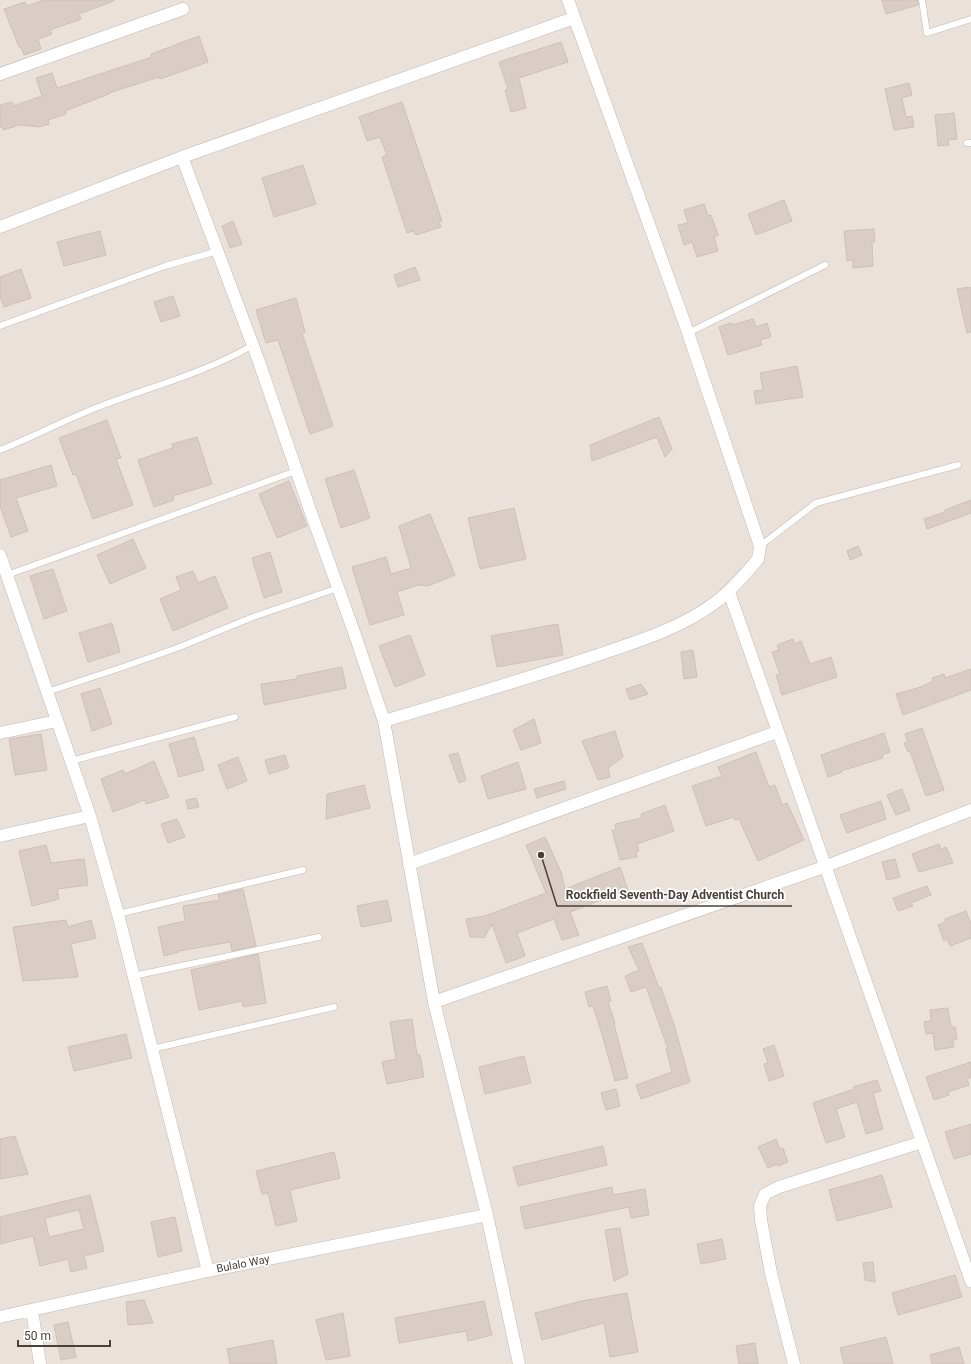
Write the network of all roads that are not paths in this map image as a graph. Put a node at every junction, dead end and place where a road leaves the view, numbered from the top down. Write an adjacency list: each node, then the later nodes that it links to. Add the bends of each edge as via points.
1 (568, 0): 4 (street)
2 (922, 0): 5 (lane, via 927,33)
3 (183, 9): 6 (street)
4 (574, 18): 7 (street); 12 (street)
5 (971, 19)
6 (0, 74)
7 (182, 156): 8 (street); 9 (street)
8 (0, 227)
9 (218, 251): 11 (lane, via 165,266); 13 (street)
10 (825, 265): 12 (lane)
11 (0, 326)
12 (688, 333): 17 (street)
13 (253, 345): 14 (lane, via 211,367 105,404); 16 (street)
14 (0, 450)
15 (958, 465): 17 (lane, via 816,503)
16 (296, 471): 19 (lane); 20 (street)
17 (760, 546): 21 (street, via 758,559)
18 (0, 555): 19 (street)
19 (7, 575): 22 (street)
20 (338, 588): 22 (lane, via 253,617 124,667); 25 (street)
21 (729, 592): 25 (street, via 678,625 636,642 517,682); 26 (street)
22 (46, 692): 24 (street)
23 (235, 718): 28 (lane)
24 (57, 721): 27 (street); 28 (street)
25 (384, 721): 32 (street)
26 (777, 732): 32 (street); 33 (street)
27 (0, 733)
28 (71, 761): 30 (street)
29 (971, 810): 33 (street)
30 (90, 816): 31 (street); 35 (street)
31 (0, 836)
32 (409, 864): 38 (street)
33 (824, 867): 38 (street); 41 (street)
34 (303, 870): 35 (lane)
35 (118, 914): 37 (street)
36 (319, 937): 37 (lane)
37 (133, 976): 40 (street)
38 (434, 1002): 42 (street)
39 (334, 1007): 40 (lane)
40 (152, 1049): 43 (street)
41 (922, 1142): 44 (street); 49 (street, via 779,1187 765,1194 760,1206 761,1220)
42 (487, 1215): 43 (street, Bulalo Way); 48 (street)
43 (208, 1271): 45 (street, Bulalo Way)
44 (971, 1281)
45 (32, 1310): 46 (street, Bulalo Way); 47 (street)
46 (0, 1317)
47 (40, 1364)
48 (519, 1364)
49 (794, 1364)

